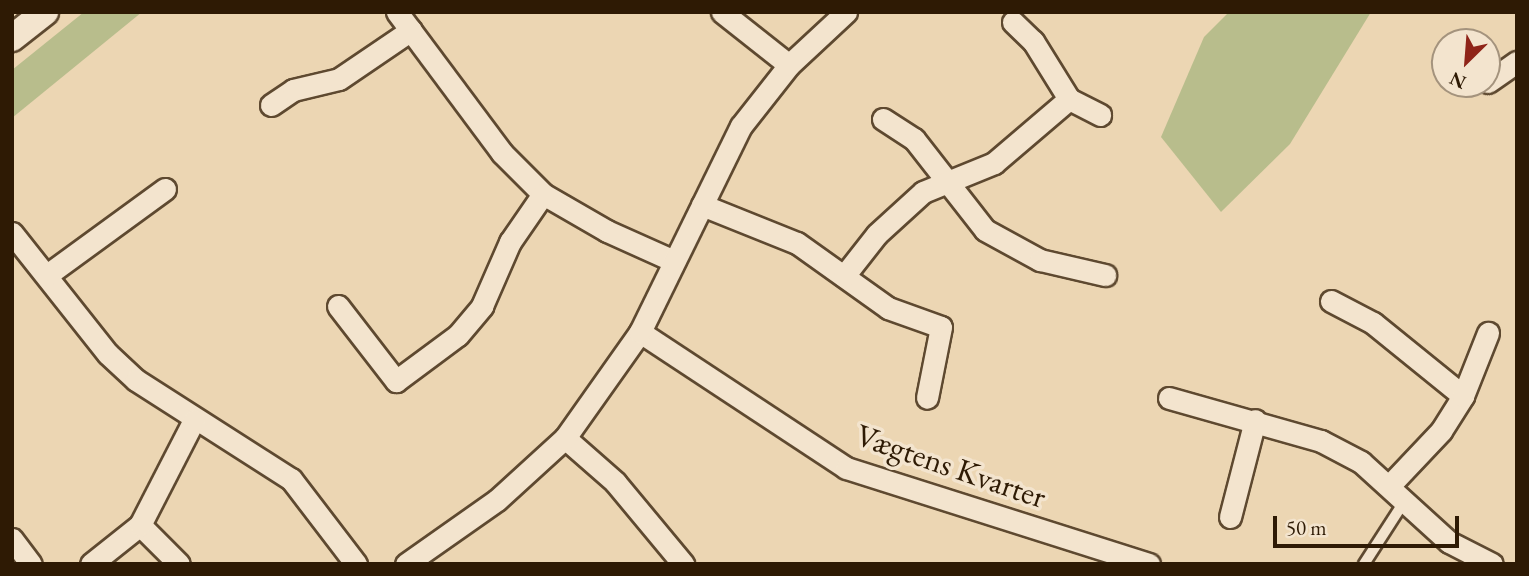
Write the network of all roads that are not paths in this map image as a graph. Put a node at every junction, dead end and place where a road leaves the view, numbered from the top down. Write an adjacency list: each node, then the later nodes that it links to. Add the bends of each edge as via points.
1 (45, 12): 7 (street)
2 (397, 12): 6 (street)
3 (722, 12): 9 (street)
4 (846, 12): 9 (street)
5 (1013, 22): 11 (street, via 1033,41)
6 (411, 30): 12 (street, via 339,79 293,90); 17 (street, via 502,153)
7 (12, 38)
8 (1517, 62): 10 (street)
9 (789, 65): 18 (street, via 741,126)
10 (1501, 73)
11 (1069, 99): 13 (street); 15 (street, via 993,163)
12 (271, 105)
13 (1100, 115)
14 (883, 119): 15 (street, via 914,139)
15 (946, 181): 22 (street, via 985,230 1011,248); 23 (street, via 923,192 877,234)
16 (165, 189): 21 (street)
17 (543, 194): 20 (street, via 607,231); 25 (street, via 510,242 482,306 458,335 396,380)
18 (702, 205): 20 (street); 23 (street, Vægtens Kvarter, via 797,243)
19 (12, 233): 21 (street)
20 (674, 261): 26 (street)
21 (47, 275): 31 (street, via 108,354 136,380)
22 (1105, 275)
23 (844, 276): 29 (street, Vægtens Kvarter, via 888,308 941,327)
24 (1331, 301): 28 (street, via 1373,323)
25 (338, 306)
26 (640, 332): 33 (street); 45 (street, Vægtens Kvarter, via 846,468)
27 (1488, 333): 28 (street)
28 (1463, 396): 34 (street, via 1441,431)
29 (927, 398)
30 (1169, 398): 32 (street)
31 (194, 420): 37 (street); 42 (street, via 239,442 291,479)
32 (1255, 420): 34 (street, via 1321,440); 36 (street)
33 (565, 439): 43 (street, via 498,500); 44 (street, via 615,482)
34 (1389, 486): 35 (street)
35 (1404, 502): 46 (lane); 47 (street, via 1449,541)
36 (1230, 517)
37 (140, 525): 40 (street); 41 (street)
38 (12, 539): 39 (street)
39 (31, 564)
40 (91, 564)
41 (178, 564)
42 (356, 564)
43 (406, 564)
44 (683, 564)
45 (1149, 564)
46 (1364, 564)
47 (1492, 564)

